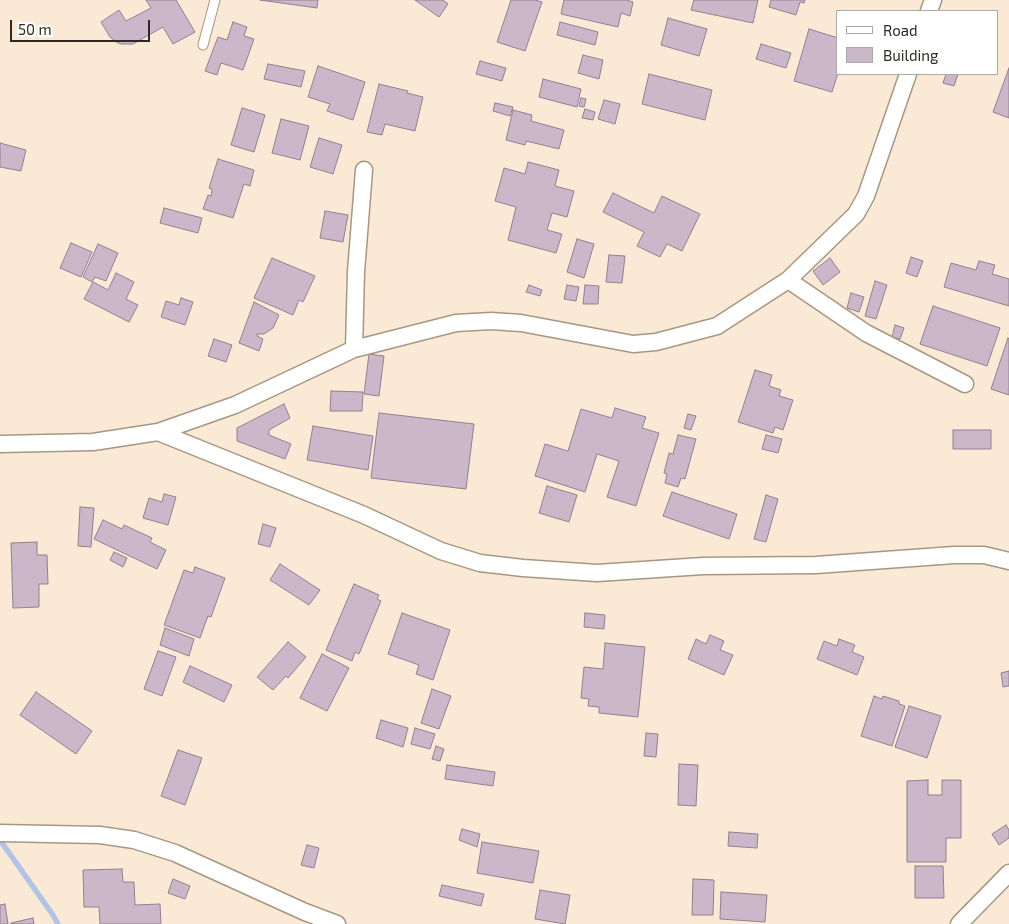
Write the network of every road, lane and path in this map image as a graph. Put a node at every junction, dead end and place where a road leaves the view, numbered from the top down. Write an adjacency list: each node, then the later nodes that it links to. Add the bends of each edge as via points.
1 (215, 0): 2 (lane)
2 (204, 45)
3 (908, 75): 5 (street, via 866,196 856,214)
4 (364, 170): 6 (street)
5 (788, 280): 6 (street, via 717,326 656,342 633,344 521,323 491,321 456,323); 7 (street, via 866,333)
6 (354, 349): 8 (street, via 235,405)
7 (965, 384)
8 (158, 432): 9 (street, via 93,442); 10 (street, via 364,515 441,552 480,563 597,573 954,555 984,556)
9 (0, 444)
10 (1009, 562)
11 (0, 833): 13 (street, via 100,835 134,840 175,853)
12 (1009, 873): 14 (street)
13 (337, 924)
14 (959, 924)

